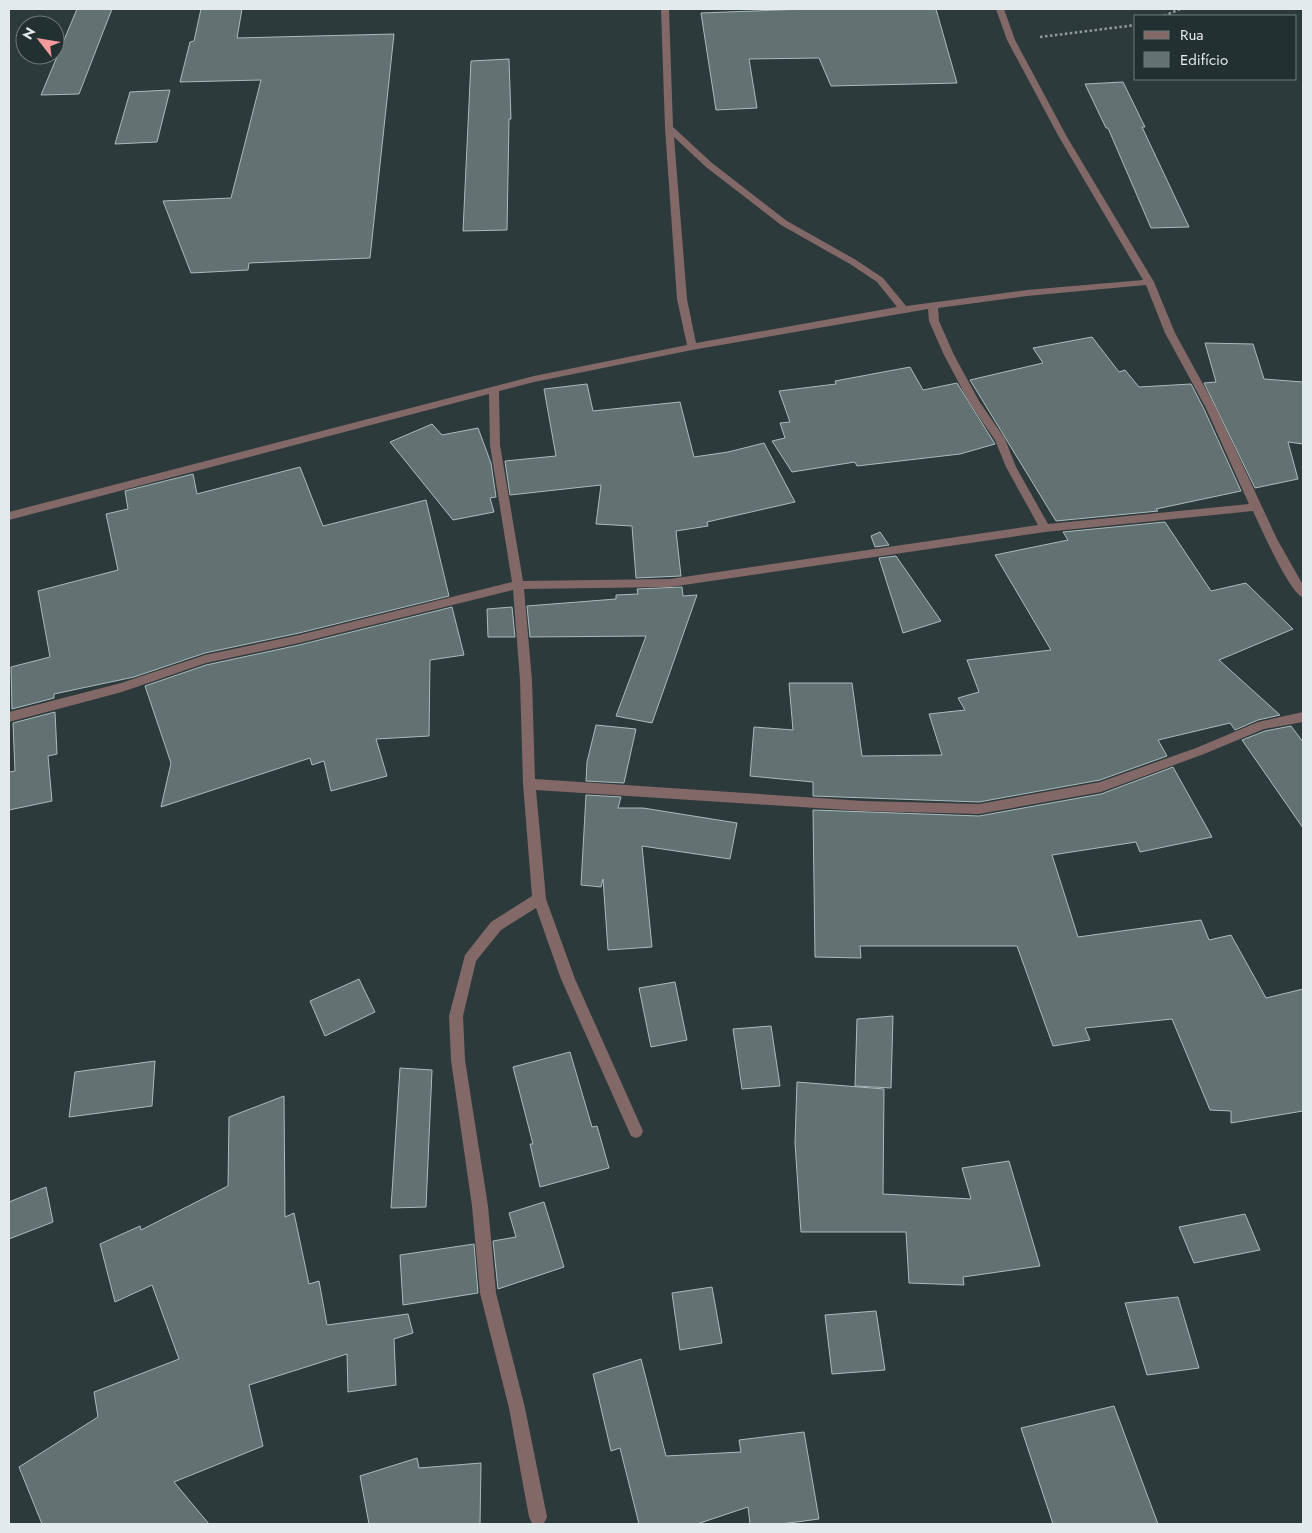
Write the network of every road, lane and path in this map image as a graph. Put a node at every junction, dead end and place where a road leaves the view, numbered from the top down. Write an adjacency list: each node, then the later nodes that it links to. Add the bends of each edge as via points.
1 (665, 9): 7 (street)
2 (1000, 9): 6 (street)
3 (1180, 9): 4 (path)
4 (1166, 15)
5 (1134, 25): 6 (path)
6 (1011, 40): 8 (street, via 1090,185)
7 (670, 128): 10 (street, via 709,165 784,223 880,280); 11 (street, via 682,299)
8 (1149, 282): 9 (street, via 1028,292); 13 (street, via 1170,333 1210,408)
9 (933, 306): 10 (street); 15 (street, via 934,321 949,355 974,402 1000,439 1011,467)
10 (904, 309): 11 (street)
11 (692, 347): 12 (street, via 534,378)
12 (494, 390): 14 (street); 16 (street, via 495,446)
13 (1256, 507): 15 (street); 17 (street)
14 (9, 516)
15 (1045, 528): 16 (street, via 670,583)
16 (518, 585): 18 (street, via 309,637 205,659 122,687); 20 (street, via 526,680)
17 (1303, 592)
18 (9, 717)
19 (1303, 717): 20 (street, via 1262,725 1101,787 979,808 863,806)
20 (529, 784): 21 (street)
21 (539, 899): 22 (street, via 568,979); 23 (street, via 496,926 470,958 456,1016 458,1060 480,1206 488,1293 518,1408)
22 (636, 1131)
23 (538, 1517)

